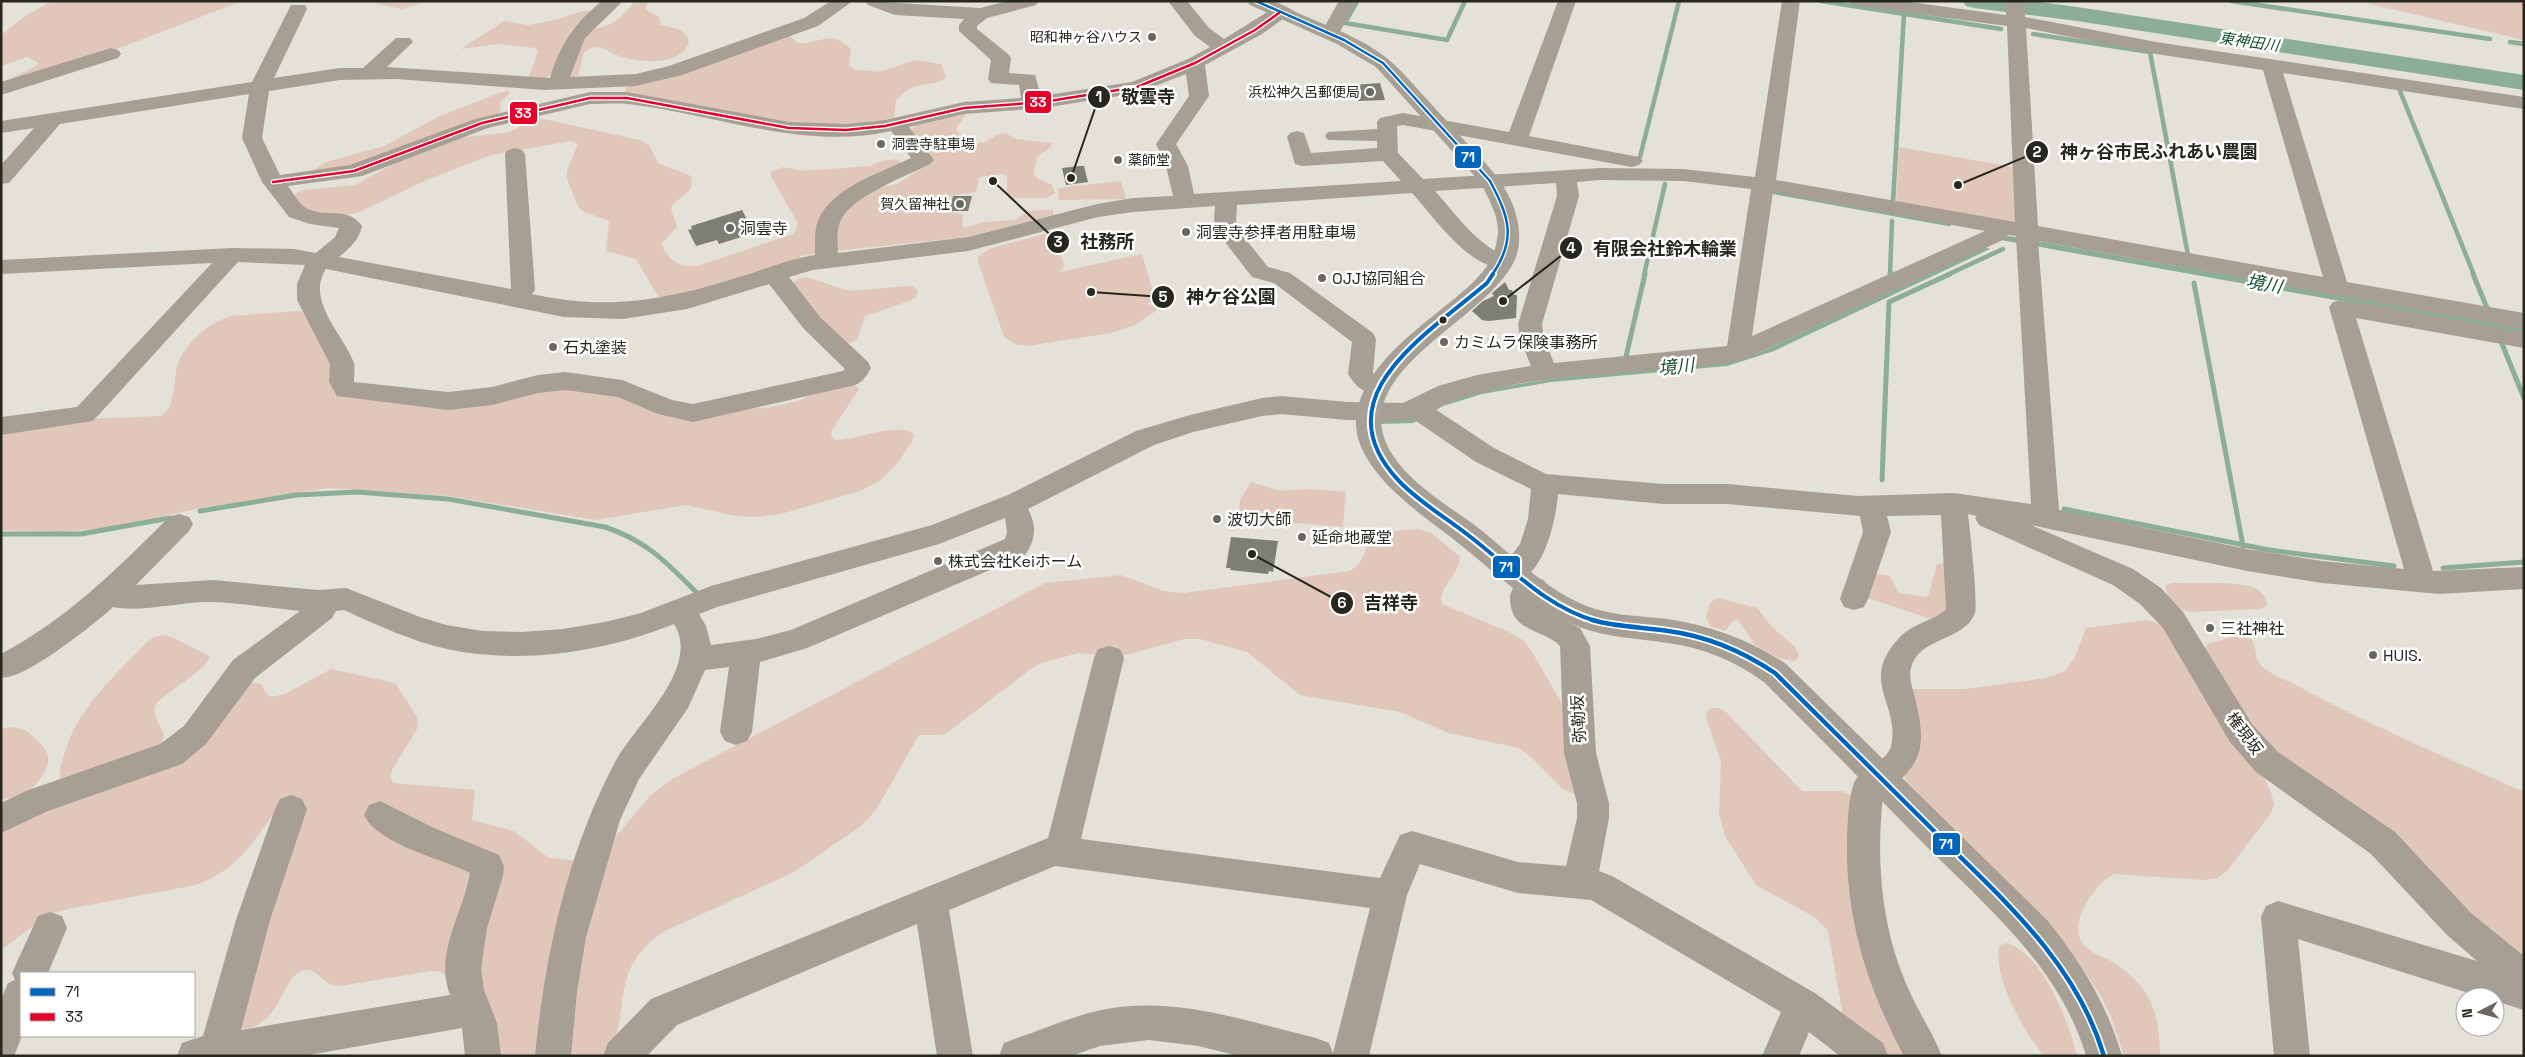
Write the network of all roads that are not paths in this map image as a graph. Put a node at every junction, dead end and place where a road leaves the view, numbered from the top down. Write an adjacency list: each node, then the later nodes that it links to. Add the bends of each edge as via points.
1 (614, 1): 22 (street, via 577,34)
2 (874, 1): 14 (street, via 895,9)
3 (1030, 1): 14 (street)
4 (1178, 1): 17 (street, via 1202,32)
5 (1256, 1): 12 (main road)
6 (1348, 1): 15 (street)
7 (1566, 1): 33 (street)
8 (1791, 1): 42 (street)
9 (1858, 1): 13 (street)
10 (836, 3): 22 (street, via 811,22 662,75)
11 (298, 9): 23 (street)
12 (1279, 13): 15 (main road); 17 (street)
13 (2016, 13): 20 (street, via 2156,48); 46 (street)
14 (980, 14): 25 (street, via 968,26 968,31 1001,58 998,79 1028,79)
15 (1330, 33): 29 (main road, via 1359,46 1382,63)
16 (403, 42): 21 (street)
17 (1222, 47): 19 (street)
18 (111, 54): 24 (street)
19 (1195, 64): 25 (street, via 1137,87); 44 (street, via 1199,96 1166,144 1177,166)
20 (2271, 65): 26 (street); 53 (street)
21 (369, 73): 22 (street); 23 (street, via 320,76)
22 (558, 84)
23 (260, 86): 27 (street); 39 (street, via 252,138)
24 (1, 89)
25 (1032, 103): 28 (street, via 964,108)
26 (2524, 103)
27 (53, 119): 30 (street); 38 (street)
28 (897, 125): 39 (street, via 846,130 789,128 626,98 603,97 468,126 354,171); 49 (street, via 923,160 837,208 829,222)
29 (1441, 126): 33 (street); 34 (street, via 1403,119 1387,122); 40 (main road)
30 (1, 128)
31 (1335, 136): 34 (street)
32 (1297, 137): 34 (street, via 1302,160)
33 (1517, 140): 36 (street)
34 (1388, 145): 41 (street)
35 (515, 154): 54 (street, via 523,290)
36 (1632, 160)
37 (1564, 177): 40 (street); 42 (street, via 1662,174); 58 (street, via 1568,196 1530,324 1532,339)
38 (1, 178)
39 (273, 182): 48 (street, via 302,215 344,220 351,226 349,235)
40 (1490, 182): 41 (street); 50 (main road, via 1502,204 1509,230)
41 (1417, 186): 43 (street); 50 (street, via 1474,247 1488,258)
42 (1763, 188): 45 (street); 57 (street)
43 (1226, 199): 44 (street); 59 (street, via 1225,220 1234,239 1260,272 1282,278 1364,339 1360,374 1368,384)
44 (1185, 202): 49 (street, via 1108,209 968,244)
45 (1990, 233): 46 (street); 57 (street)
46 (2028, 241): 53 (street); 67 (street)
47 (232, 255): 48 (street); 51 (street); 61 (street, via 84,416)
48 (321, 260): 52 (street, via 309,279 308,290 342,364 341,382 346,390 448,401 565,381 622,388 667,408 693,412 851,378 858,368 812,323); 54 (street)
49 (826, 260): 52 (street)
50 (1502, 262): 59 (main road, via 1487,284 1391,368)
51 (1, 267)
52 (773, 273): 54 (street, via 687,301 638,310 583,311)
53 (2339, 297): 55 (street); 56 (street); 71 (street)
54 (516, 298)
55 (2524, 320)
56 (2524, 340)
57 (1738, 352): 58 (street)
58 (1546, 372): 60 (street, via 1462,388 1434,398)
59 (1372, 410): 60 (street); 65 (street, via 1281,405 1182,426 1124,447); 70 (main road, via 1375,447 1400,482)
60 (1421, 413): 62 (street)
61 (1, 426)
62 (1497, 462): 63 (street); 67 (street, via 1859,488 1938,486)
63 (1545, 484): 66 (street); 70 (street, via 1542,511 1523,565)
64 (1961, 504): 66 (street); 67 (street); 81 (street, via 1962,611 1956,621 1922,635 1898,661 1895,677 1908,732 1907,747 1892,771); 91 (street, 権現坂, via 2123,577 2161,604 2252,748 2267,762 2383,843 2459,924)
65 (1012, 505): 75 (street, via 939,534); 76 (street, via 1019,515 1020,537 1015,547 797,640)
66 (1870, 506): 73 (street, via 1877,532)
67 (2046, 512): 71 (street, via 2247,560 2353,576)
68 (179, 524): 72 (street)
69 (2524, 578): 71 (street)
70 (1523, 580): 81 (main road, via 1564,608 1588,619 1692,635 1744,652 1789,685); 86 (street, 弥勒坂, via 1526,612 1570,636 1575,646 1580,753 1593,803)
71 (2422, 582)
72 (109, 595): 74 (street, via 124,598 213,591); 79 (street, via 51,641)
73 (1854, 599)
74 (326, 600): 75 (street, via 346,599 446,637 482,643 522,644 605,634 646,623); 84 (street, via 322,610 234,679 202,728 186,745 155,760 37,801)
75 (696, 603): 78 (street, via 690,626 696,642)
76 (746, 652): 78 (street); 80 (street)
77 (1109, 658): 85 (street)
78 (695, 659): 99 (street, via 677,699 627,770 604,820 569,937 559,992)
79 (6, 666)
80 (736, 732)
81 (1880, 777): 107 (street, via 1869,784 1867,795 1862,866 1867,917 1893,999); 108 (main road, via 2013,908 2056,958 2083,998)
82 (291, 808): 97 (street)
83 (380, 815): 95 (street, via 422,839 487,866 464,959 464,980)
84 (1, 820)
85 (1060, 852): 87 (street); 88 (street, via 1054,851)
86 (1580, 881): 87 (street, via 1520,878 1412,846); 94 (street, via 1600,887)
87 (1390, 895): 104 (street)
88 (931, 902): 100 (street, via 664,1012); 101 (street)
89 (50, 928): 90 (street)
90 (30, 972)
91 (2524, 978)
92 (2524, 992): 109 (street, via 2278,917)
93 (20, 997): 96 (street)
94 (1802, 1005): 105 (street); 106 (street)
95 (473, 1009): 97 (street); 98 (street, via 482,1038)
96 (1, 1043)
97 (209, 1055)
98 (483, 1056)
99 (553, 1056)
100 (621, 1056)
101 (955, 1056)
102 (1017, 1056): 103 (street, via 1100,1028 1149,1022 1198,1028)
103 (1316, 1056)
104 (1351, 1056)
105 (1780, 1056)
106 (1870, 1056)
107 (1924, 1056)
108 (2104, 1056)
109 (2292, 1056)

